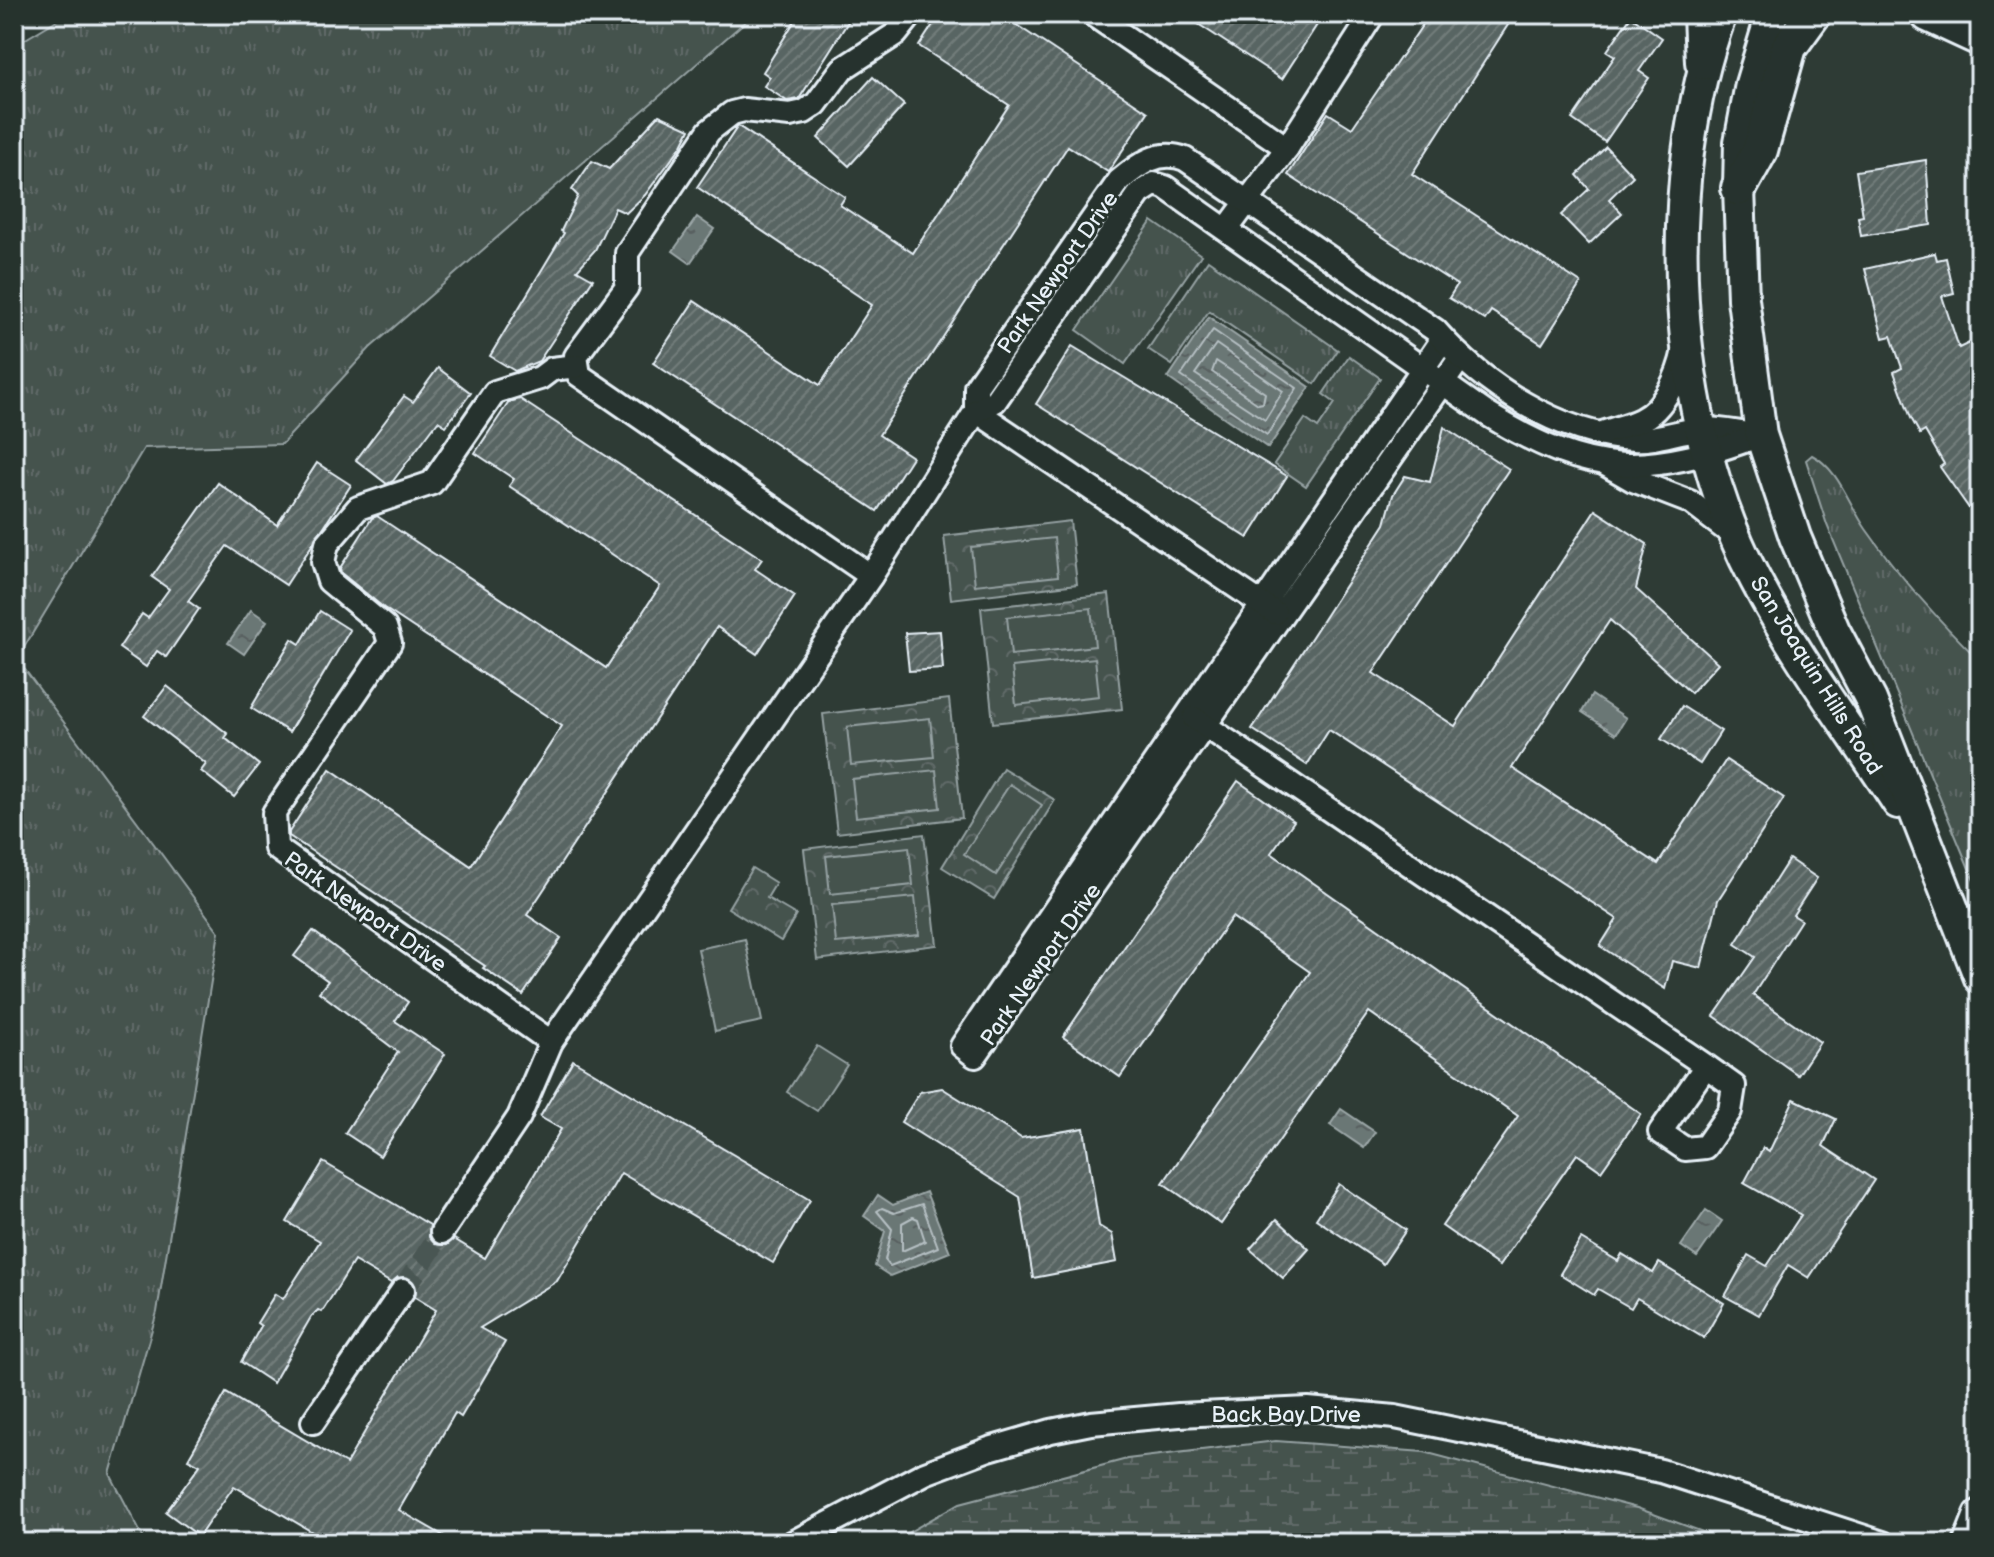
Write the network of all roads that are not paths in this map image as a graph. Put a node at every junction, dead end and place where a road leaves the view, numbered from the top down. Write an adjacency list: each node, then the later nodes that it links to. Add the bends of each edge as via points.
1 (912, 14): 22 (street, via 896,34 842,69 804,112 744,110 709,131 627,253 627,287 576,356)
2 (1092, 14): 13 (street)
3 (1373, 14): 13 (street)
4 (1701, 14): 12 (main road)
5 (1721, 14): 12 (street, San Joaquin Hills Road)
6 (1772, 14): 16 (street, San Joaquin Hills Road, via 1740,142)
7 (1813, 14): 16 (main road, via 1789,47 1760,150)
8 (1928, 14): 11 (main road)
9 (1964, 14): 10 (main road)
10 (1980, 26)
11 (1980, 38)
12 (1703, 62): 19 (street, San Joaquin Hills Road, via 1687,147)
13 (1287, 148): 17 (street)
14 (1150, 158): 15 (street); 17 (street, via 1172,154 1185,159); 25 (street, Park Newport Drive, via 1119,181 976,387)
15 (1154, 184): 18 (street); 25 (street, Park Newport Drive, via 1140,193 995,401)
16 (1739, 188): 27 (street, San Joaquin Hills Road, via 1743,299)
17 (1248, 201): 18 (street); 20 (street)
18 (1227, 229): 23 (street)
19 (1687, 337): 26 (street, via 1681,366 1663,399 1641,420); 28 (street, San Joaquin Hills Road)
20 (1443, 339): 21 (street); 23 (street, Park Newport Drive)
21 (1461, 357): 24 (street, Park Newport Drive); 26 (street, via 1538,411)
22 (577, 366): 31 (street, via 579,375); 38 (street, Park Newport Drive, via 552,369 495,392 432,483 358,508 327,544 323,562 329,581 385,627 390,643 274,813 273,826 276,848)
23 (1422, 367): 24 (street); 32 (street, Park Newport Drive)
24 (1444, 382): 29 (street, via 1538,445); 33 (street, Park Newport Drive)
25 (976, 411): 31 (street, Park Newport Drive); 32 (street)
26 (1602, 434): 28 (street)
27 (1761, 435): 28 (street); 36 (street, San Joaquin Hills Road, via 1795,537 1871,700)
28 (1704, 442): 29 (street, via 1644,464); 30 (street, San Joaquin Hills Road)
29 (1606, 465): 30 (street, via 1690,502)
30 (1738, 540): 36 (street, San Joaquin Hills Road, via 1806,666)
31 (871, 576): 38 (street, Park Newport Drive)
32 (1262, 605): 33 (street); 34 (street, Park Newport Drive)
33 (1282, 618): 35 (street, Park Newport Drive)
34 (1186, 713): 35 (street); 35 (street, Park Newport Drive, via 962,1046 975,1056)
35 (1207, 726): 39 (street)
36 (1932, 855): 37 (street, San Joaquin Hills Road)
37 (1980, 978)
38 (551, 1042): 40 (street, Park Newport Drive, via 519,1117)
39 (1706, 1066)
40 (442, 1232)
41 (403, 1290): 42 (street)
42 (313, 1422)
43 (1980, 1515): 46 (street)
44 (792, 1543): 45 (street, Back Bay Drive, via 925,1473 1028,1437 1091,1423 1308,1409 1395,1417 1661,1471)
45 (1883, 1543)
46 (1969, 1543)

